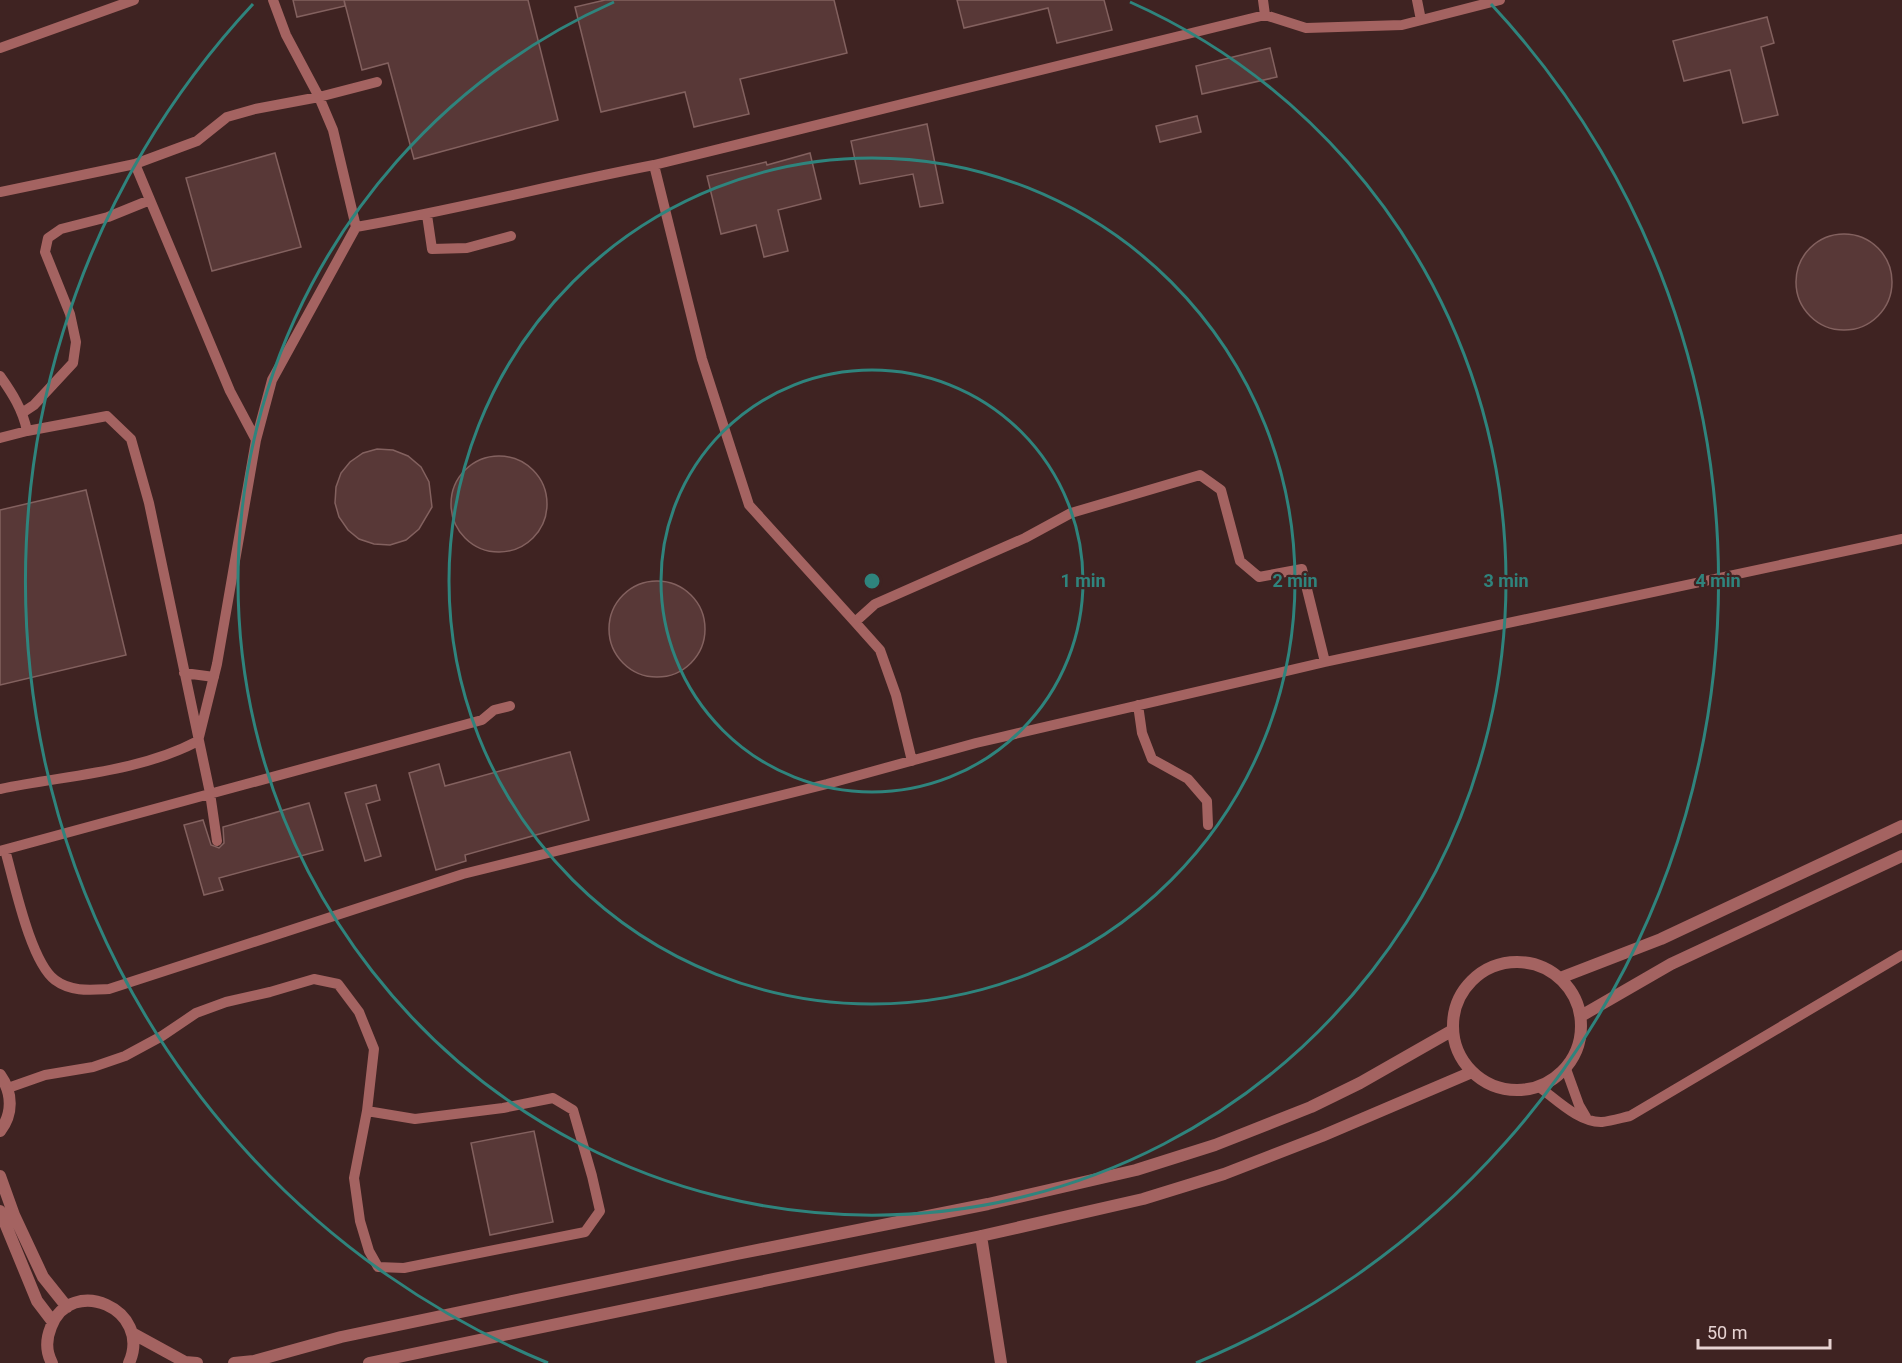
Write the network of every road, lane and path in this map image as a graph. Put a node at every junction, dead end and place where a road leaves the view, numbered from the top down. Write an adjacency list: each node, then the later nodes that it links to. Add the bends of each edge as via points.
1 (134, 0): 8 (lane)
2 (273, 0): 10 (lane)
3 (1263, 0): 6 (lane)
4 (1417, 0): 7 (lane)
5 (1500, 0): 7 (lane)
6 (1265, 15): 7 (lane, via 1306,28 1402,25); 12 (lane)
7 (1421, 20)
8 (0, 48)
9 (377, 82): 10 (lane)
10 (319, 98): 11 (lane, via 227,117 197,141); 16 (lane, via 333,130)
11 (135, 164): 13 (lane); 14 (lane)
12 (654, 165): 15 (lane); 24 (lane, via 702,359 749,505)
13 (0, 192)
14 (150, 200): 19 (lane, via 108,217 61,229 48,238 45,252 70,314 76,342 73,363); 22 (lane, via 230,391)
15 (427, 215): 16 (lane); 17 (lane, via 432,249 467,248)
16 (356, 226): 22 (lane, via 272,380)
17 (511, 236)
18 (0, 376): 19 (lane)
19 (22, 413): 20 (lane)
20 (27, 431): 21 (lane); 26 (lane, via 107,416 131,439 149,503)
21 (0, 438)
22 (256, 440): 27 (lane)
23 (1902, 539): 25 (lane)
24 (855, 622): 25 (lane, via 875,604 1025,538 1071,513 1200,475 1221,490 1240,561 1259,577 1302,569); 31 (lane, via 880,650 896,695)
25 (1325, 662): 28 (lane)
26 (184, 673): 27 (lane); 30 (lane)
27 (214, 677): 30 (lane)
28 (1138, 705): 31 (lane, via 976,742); 34 (lane, via 1142,733 1152,759 1188,779 1207,801)
29 (510, 706): 33 (lane, via 494,710 482,720)
30 (198, 741): 32 (lane, via 175,753 93,774); 33 (lane)
31 (912, 762): 37 (lane, via 463,874 109,989 80,991 54,980 37,956)
32 (0, 789)
33 (210, 793): 36 (lane); 37 (lane)
34 (1208, 825)
35 (1902, 826): 40 (street, via 1661,939)
36 (217, 841)
37 (2, 851)
38 (1902, 856): 41 (street, via 1671,964)
39 (1902, 955): 49 (lane, via 1630,1116 1601,1122)
40 (1560, 978): 41 (street, via 1574,996); 42 (street, via 1526,963 1489,968 1462,994)
41 (1581, 1016): 43 (street, via 1581,1038)
42 (1453, 1030): 44 (street, via 1459,1053); 60 (street, via 1311,1107 1215,1145 1136,1170)
43 (1566, 1069): 46 (street); 49 (lane)
44 (1472, 1072): 46 (street, via 1489,1084 1508,1090); 53 (street, via 1224,1174 1143,1199)
45 (0, 1075): 47 (street)
46 (1539, 1087): 49 (lane)
47 (8, 1088): 48 (lane, via 125,1056 196,1013 314,979 338,984 359,1012 374,1049); 50 (street, via 10,1113)
48 (367, 1111): 48 (lane, via 354,1178 360,1221 378,1267 404,1268 585,1232 600,1211 573,1110 553,1098 415,1119)
49 (1588, 1120)
50 (0, 1131)
51 (0, 1176): 54 (street, via 44,1277)
52 (0, 1211): 55 (street, via 37,1301)
53 (981, 1236): 61 (street); 62 (street)
54 (67, 1307): 55 (street); 56 (street, via 86,1301 106,1304 122,1315)
55 (53, 1322): 57 (street, via 47,1347)
56 (132, 1333): 58 (street, via 134,1347); 59 (street, via 185,1362)
57 (52, 1363)
58 (129, 1363)
59 (197, 1363)
60 (234, 1363)
61 (369, 1363)
62 (1001, 1363)

